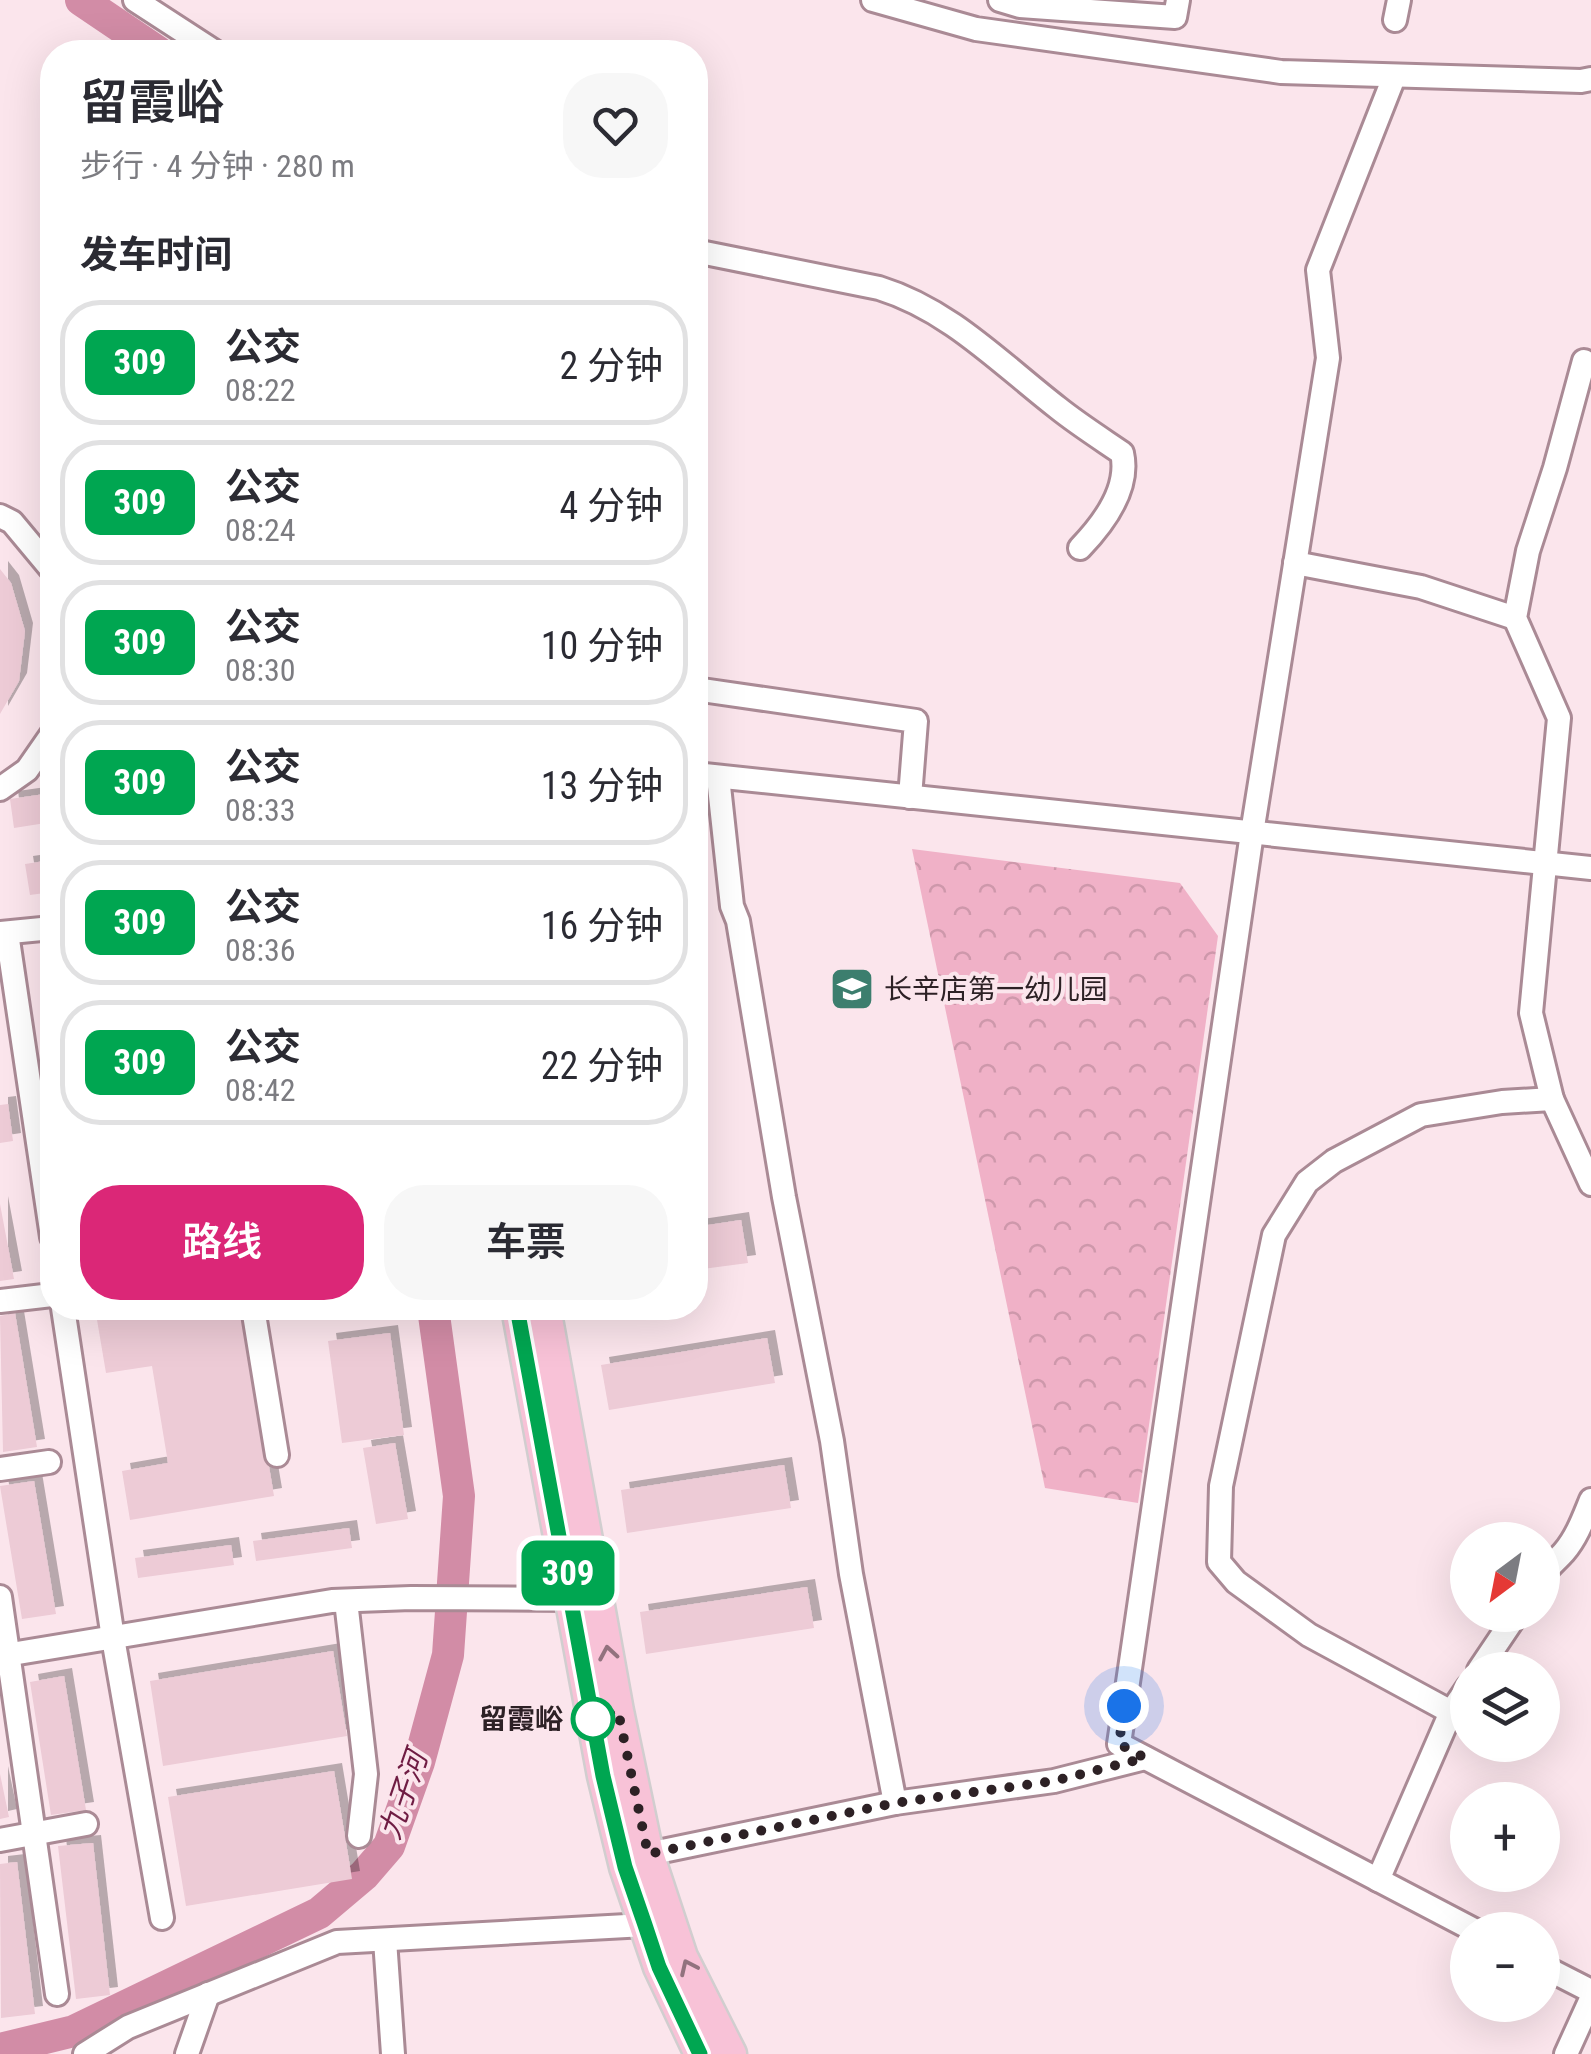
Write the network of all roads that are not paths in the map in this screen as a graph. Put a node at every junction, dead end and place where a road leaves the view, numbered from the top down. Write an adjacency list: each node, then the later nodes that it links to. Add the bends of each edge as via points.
1 (135, 0): 5 (street)
2 (873, 0): 6 (street, via 976,29 1281,72)
3 (1178, 0): 4 (street, via 1175,18)
4 (1014, 2)
5 (197, 40)
6 (1394, 77): 7 (street); 13 (street, via 1318,270 1328,358)
7 (1591, 78)
8 (708, 254): 11 (street, via 908,297 939,313 1122,452 1126,471 1111,507)
9 (1584, 361): 14 (street, via 1528,551)
10 (0, 516): 12 (street)
11 (1080, 548)
12 (40, 556)
13 (1295, 563): 14 (street, via 1421,587); 21 (street)
14 (1516, 618): 22 (street, via 1558,718)
15 (708, 691): 20 (street, via 916,721)
16 (40, 751): 19 (street)
17 (708, 776): 20 (street)
18 (708, 786): 48 (street)
19 (0, 788)
20 (910, 797): 21 (street)
21 (1252, 833): 22 (street); 47 (street, via 1119,1744)
22 (1546, 863): 23 (street); 26 (street, via 1532,1013)
23 (1591, 868)
24 (40, 929): 25 (street)
25 (4, 933): 27 (street)
26 (1552, 1099): 28 (street); 45 (street, via 1422,1115 1307,1182 1274,1234 1221,1486 1219,1562 1236,1582 1308,1635)
27 (40, 1162)
28 (1591, 1184)
29 (40, 1296): 30 (street)
30 (0, 1301)
31 (65, 1320): 43 (street)
32 (255, 1320): 35 (street)
33 (519, 1320): 41 (main road)
34 (547, 1320): 53 (main road, one-way to 34)
35 (277, 1455)
36 (49, 1462): 37 (street)
37 (0, 1470)
38 (1591, 1500): 39 (street)
39 (1560, 1556)
40 (0, 1597): 44 (street)
41 (573, 1599): 42 (street); 57 (main road, via 603,1776)
42 (346, 1600): 43 (street); 51 (street, via 366,1774)
43 (112, 1638): 44 (street); 55 (street)
44 (4, 1656): 50 (street)
45 (1450, 1711)
46 (1450, 1714): 54 (street)
47 (1145, 1758): 48 (street, via 1054,1781); 54 (street)
48 (895, 1803): 53 (street)
49 (86, 1824): 50 (street)
50 (34, 1834): 52 (street); 61 (street)
51 (360, 1836)
52 (0, 1840)
53 (648, 1854): 68 (main road, one-way to 53, via 682,1957)
54 (1378, 1880): 56 (street)
55 (162, 1918)
56 (1450, 1918)
57 (645, 1925): 58 (street); 67 (main road)
58 (384, 1940): 62 (street, via 336,1942); 66 (street)
59 (1560, 1975): 60 (street)
60 (1591, 1991)
61 (57, 1994)
62 (208, 1994): 64 (street, via 128,2027); 65 (street)
63 (1591, 1999): 69 (street)
64 (85, 2054)
65 (187, 2054)
66 (394, 2054)
67 (700, 2054)
68 (731, 2054)
69 (1566, 2054)

